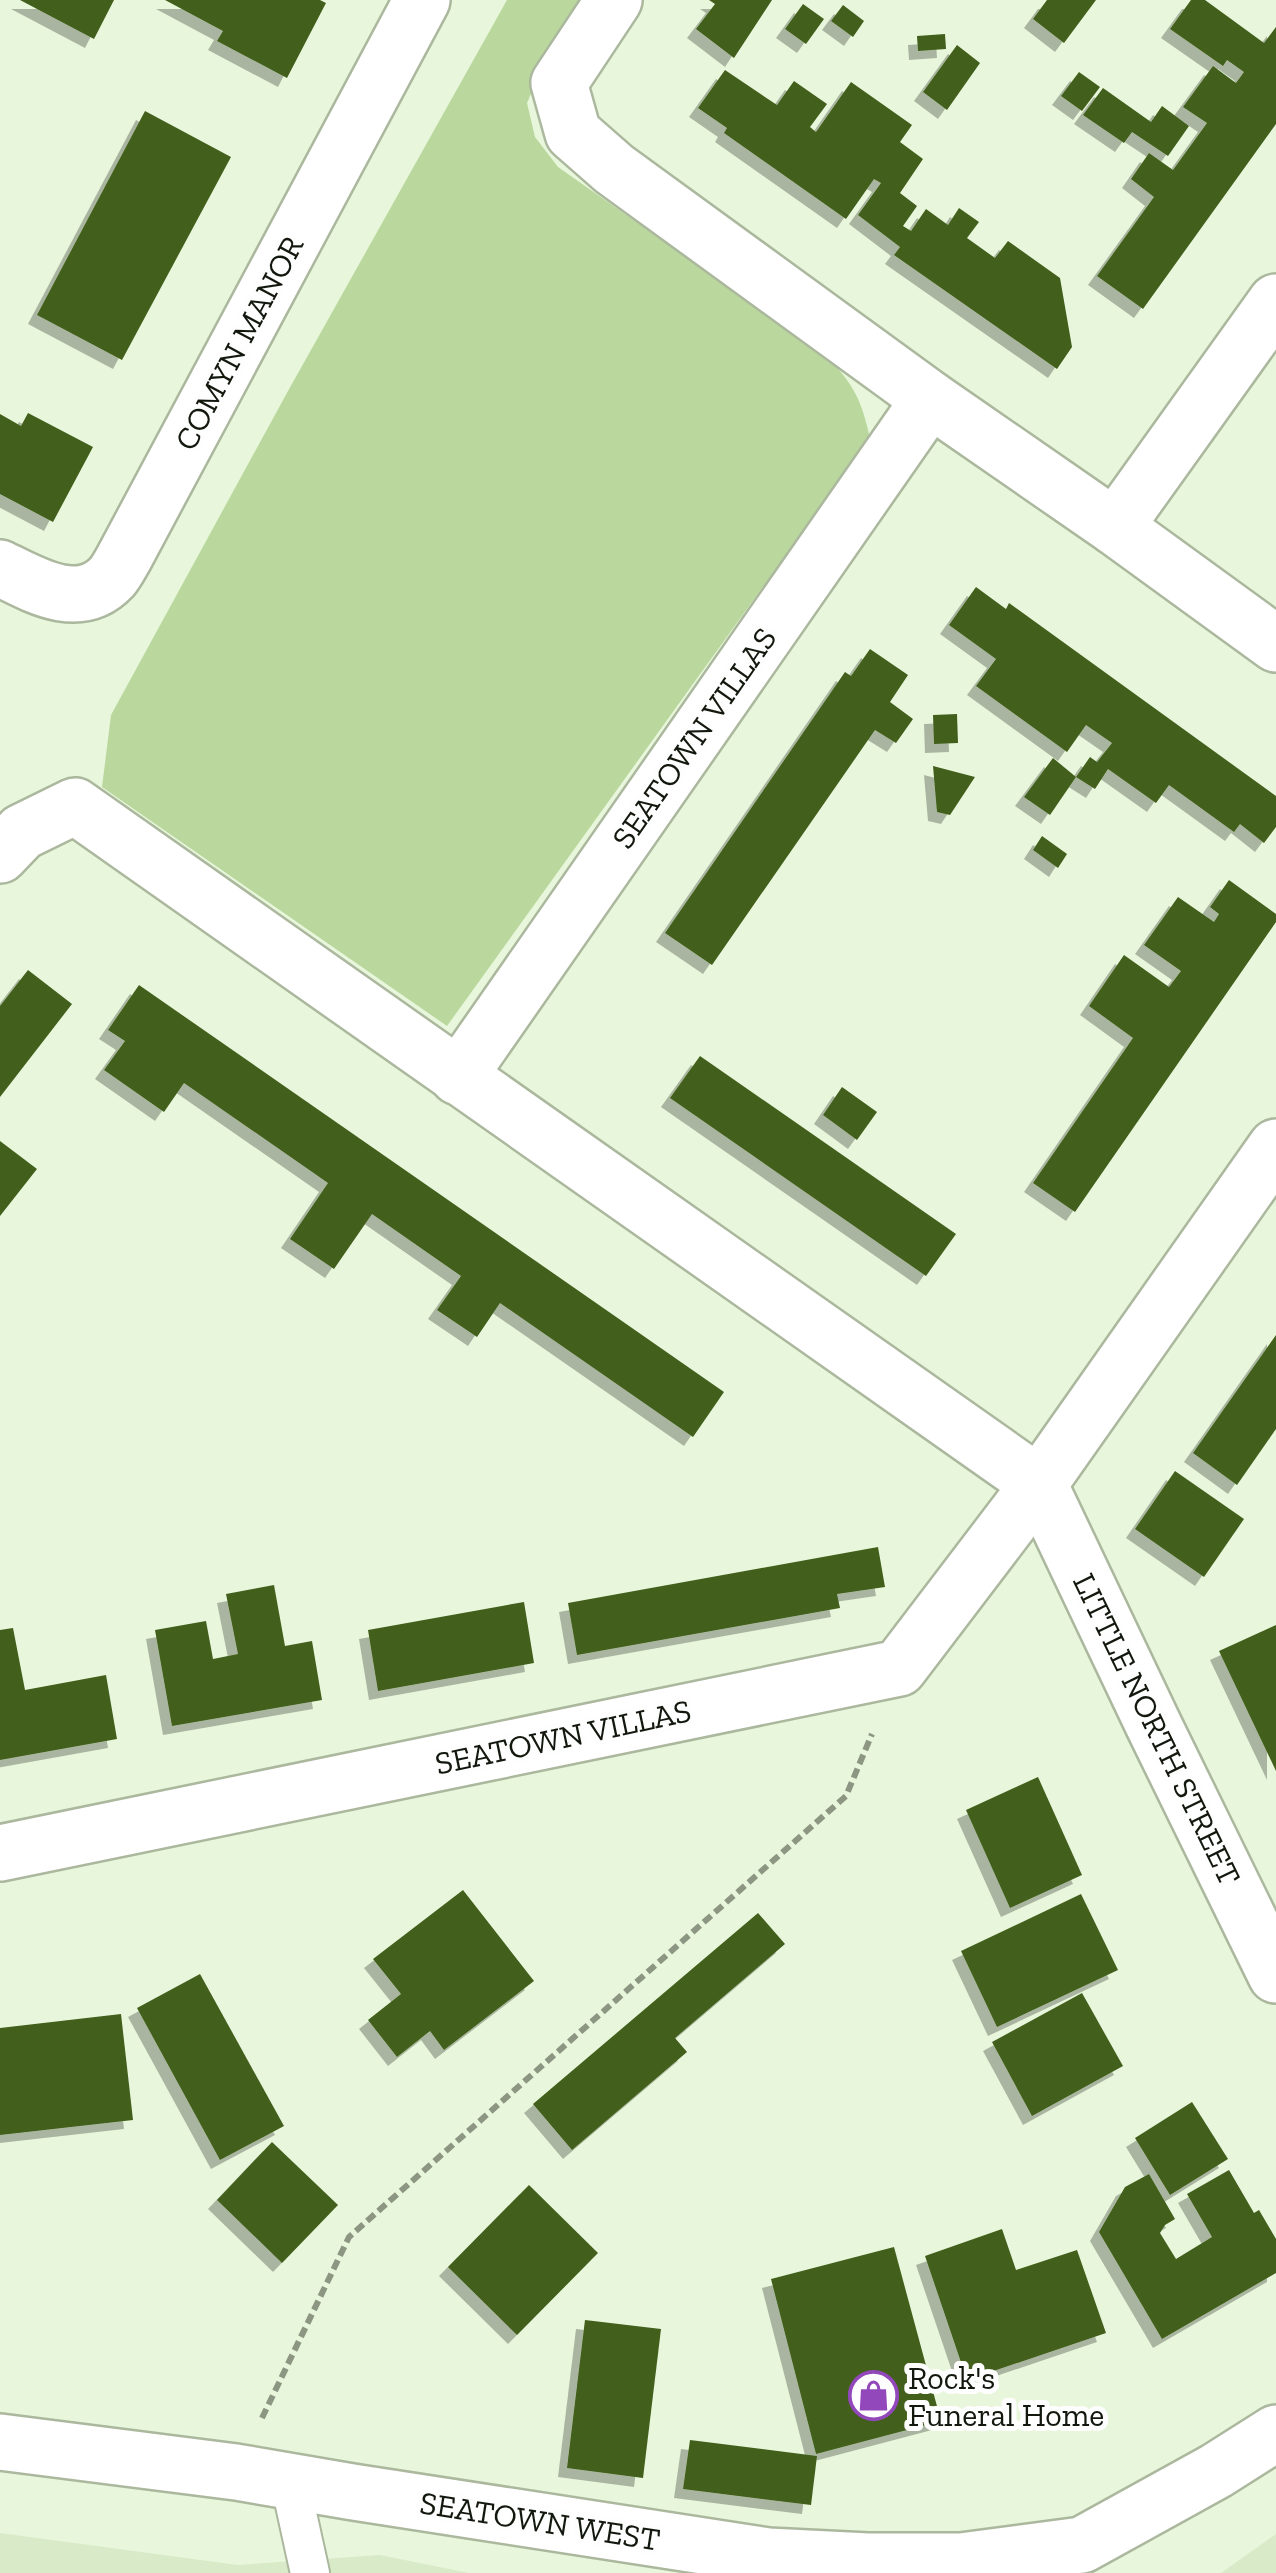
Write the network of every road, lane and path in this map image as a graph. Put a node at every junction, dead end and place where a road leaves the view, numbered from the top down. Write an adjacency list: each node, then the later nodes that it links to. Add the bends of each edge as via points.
1 (422, 0): 6 (street, COMYN MANOR, via 111,577 92,591 68,595)
2 (614, 0): 4 (street, via 558,83 573,133)
3 (1276, 302): 5 (street)
4 (930, 399): 5 (street); 9 (street, SEATOWN VILLAS)
5 (1115, 527): 7 (street)
6 (0, 568)
7 (1276, 644)
8 (0, 856): 9 (street, via 22,832 76,806)
9 (458, 1077): 11 (street)
10 (1276, 1148): 11 (street)
11 (1039, 1484): 12 (street); 14 (street, LITTLE NORTH STREET)
12 (899, 1668): 13 (street, SEATOWN VILLAS); 17 (path, via 846,1796 349,2237)
13 (0, 1854)
14 (1276, 1975)
15 (1276, 2433): 19 (street)
16 (0, 2442): 17 (street, SEATOWN WEST)
17 (236, 2472): 18 (street, SEATOWN WEST)
18 (290, 2482): 19 (street, SEATOWN WEST, via 768,2556 868,2562); 20 (lane)
19 (1077, 2559)
20 (310, 2573)

